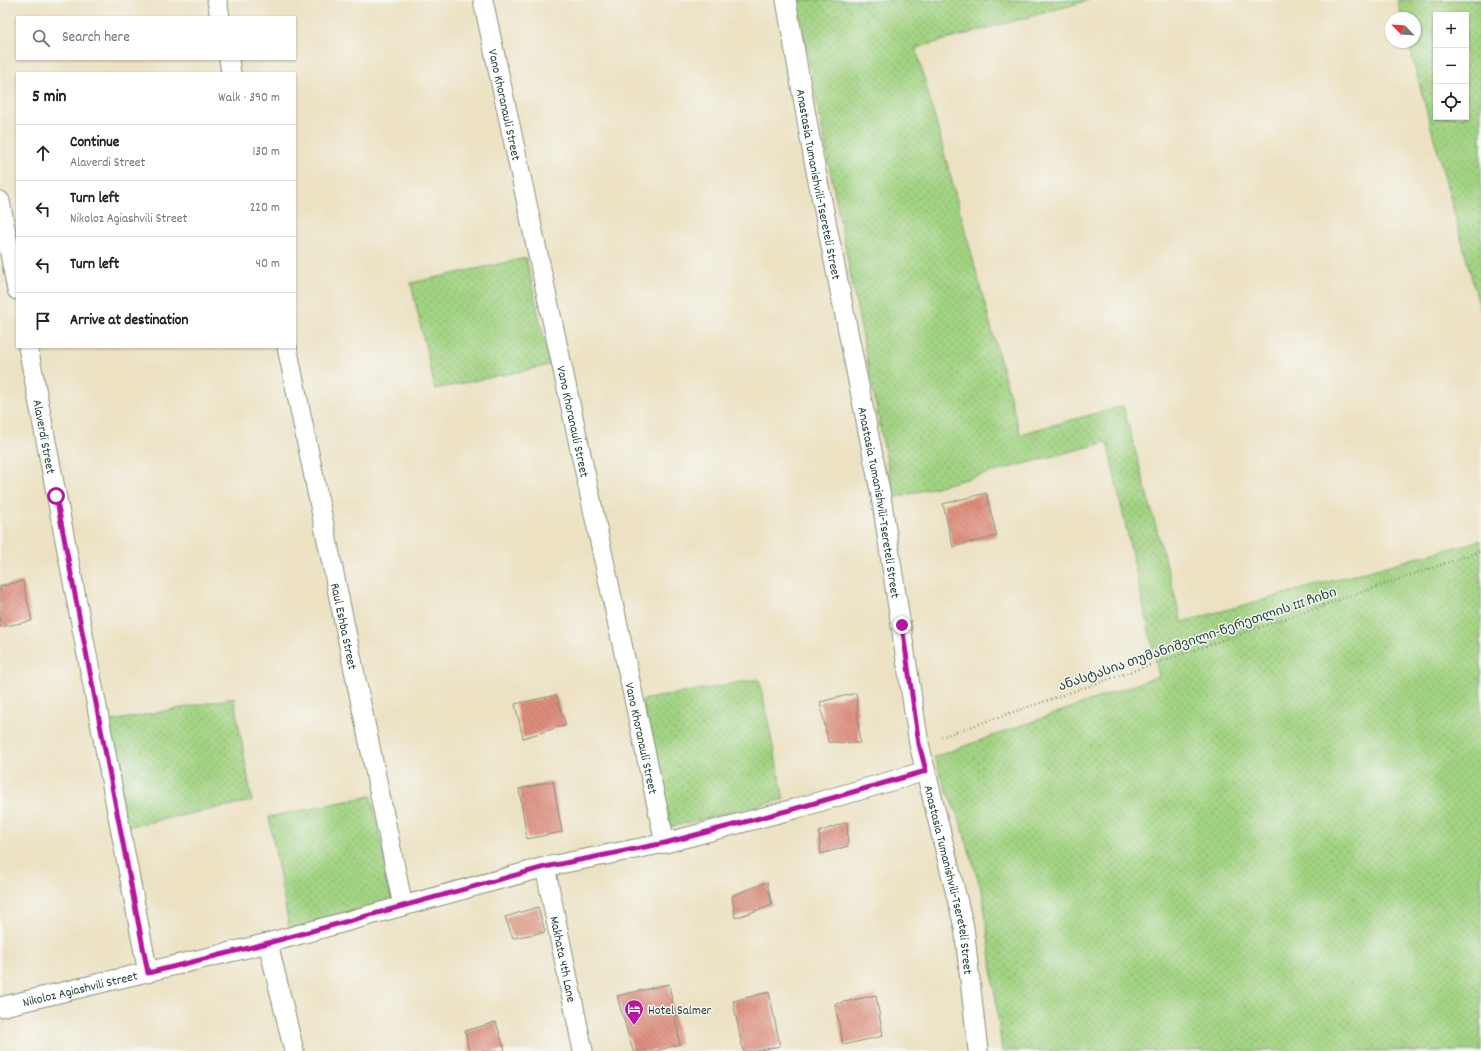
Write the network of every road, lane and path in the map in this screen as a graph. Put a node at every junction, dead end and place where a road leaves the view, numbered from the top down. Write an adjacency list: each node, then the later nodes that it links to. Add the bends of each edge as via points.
1 (217, 0): 4 (street)
2 (483, 0): 14 (street, Vano Khoranauli Street)
3 (786, 0): 12 (street, Anastasia Tumanishvili-Tsereteli Street, via 814,160 882,496)
4 (220, 16)
5 (228, 60): 6 (street)
6 (231, 72)
7 (0, 201): 8 (street)
8 (16, 285)
9 (28, 348): 18 (street, Alaverdi Street)
10 (286, 348): 16 (street, Raul Eshba Street)
11 (1481, 551): 12 (path, ანასტასია თუმანიშვილი-წერეთლის III ჩიხი)
12 (919, 744): 13 (street, Anastasia Tumanishvili-Tsereteli Street)
13 (926, 771): 14 (street, Nikoloz Agiashvili Street); 22 (street, Anastasia Tumanishvili-Tsereteli Street, via 964,927)
14 (665, 843): 15 (street, Nikoloz Agiashvili Street)
15 (545, 867): 16 (street, Nikoloz Agiashvili Street); 21 (street, Makhata 4th Lane)
16 (403, 906): 17 (street, Nikoloz Agiashvili Street)
17 (268, 943): 18 (street, Nikoloz Agiashvili Street); 20 (street)
18 (148, 973): 19 (street, Nikoloz Agiashvili Street)
19 (0, 1007)
20 (294, 1051)
21 (583, 1051)
22 (978, 1051)

